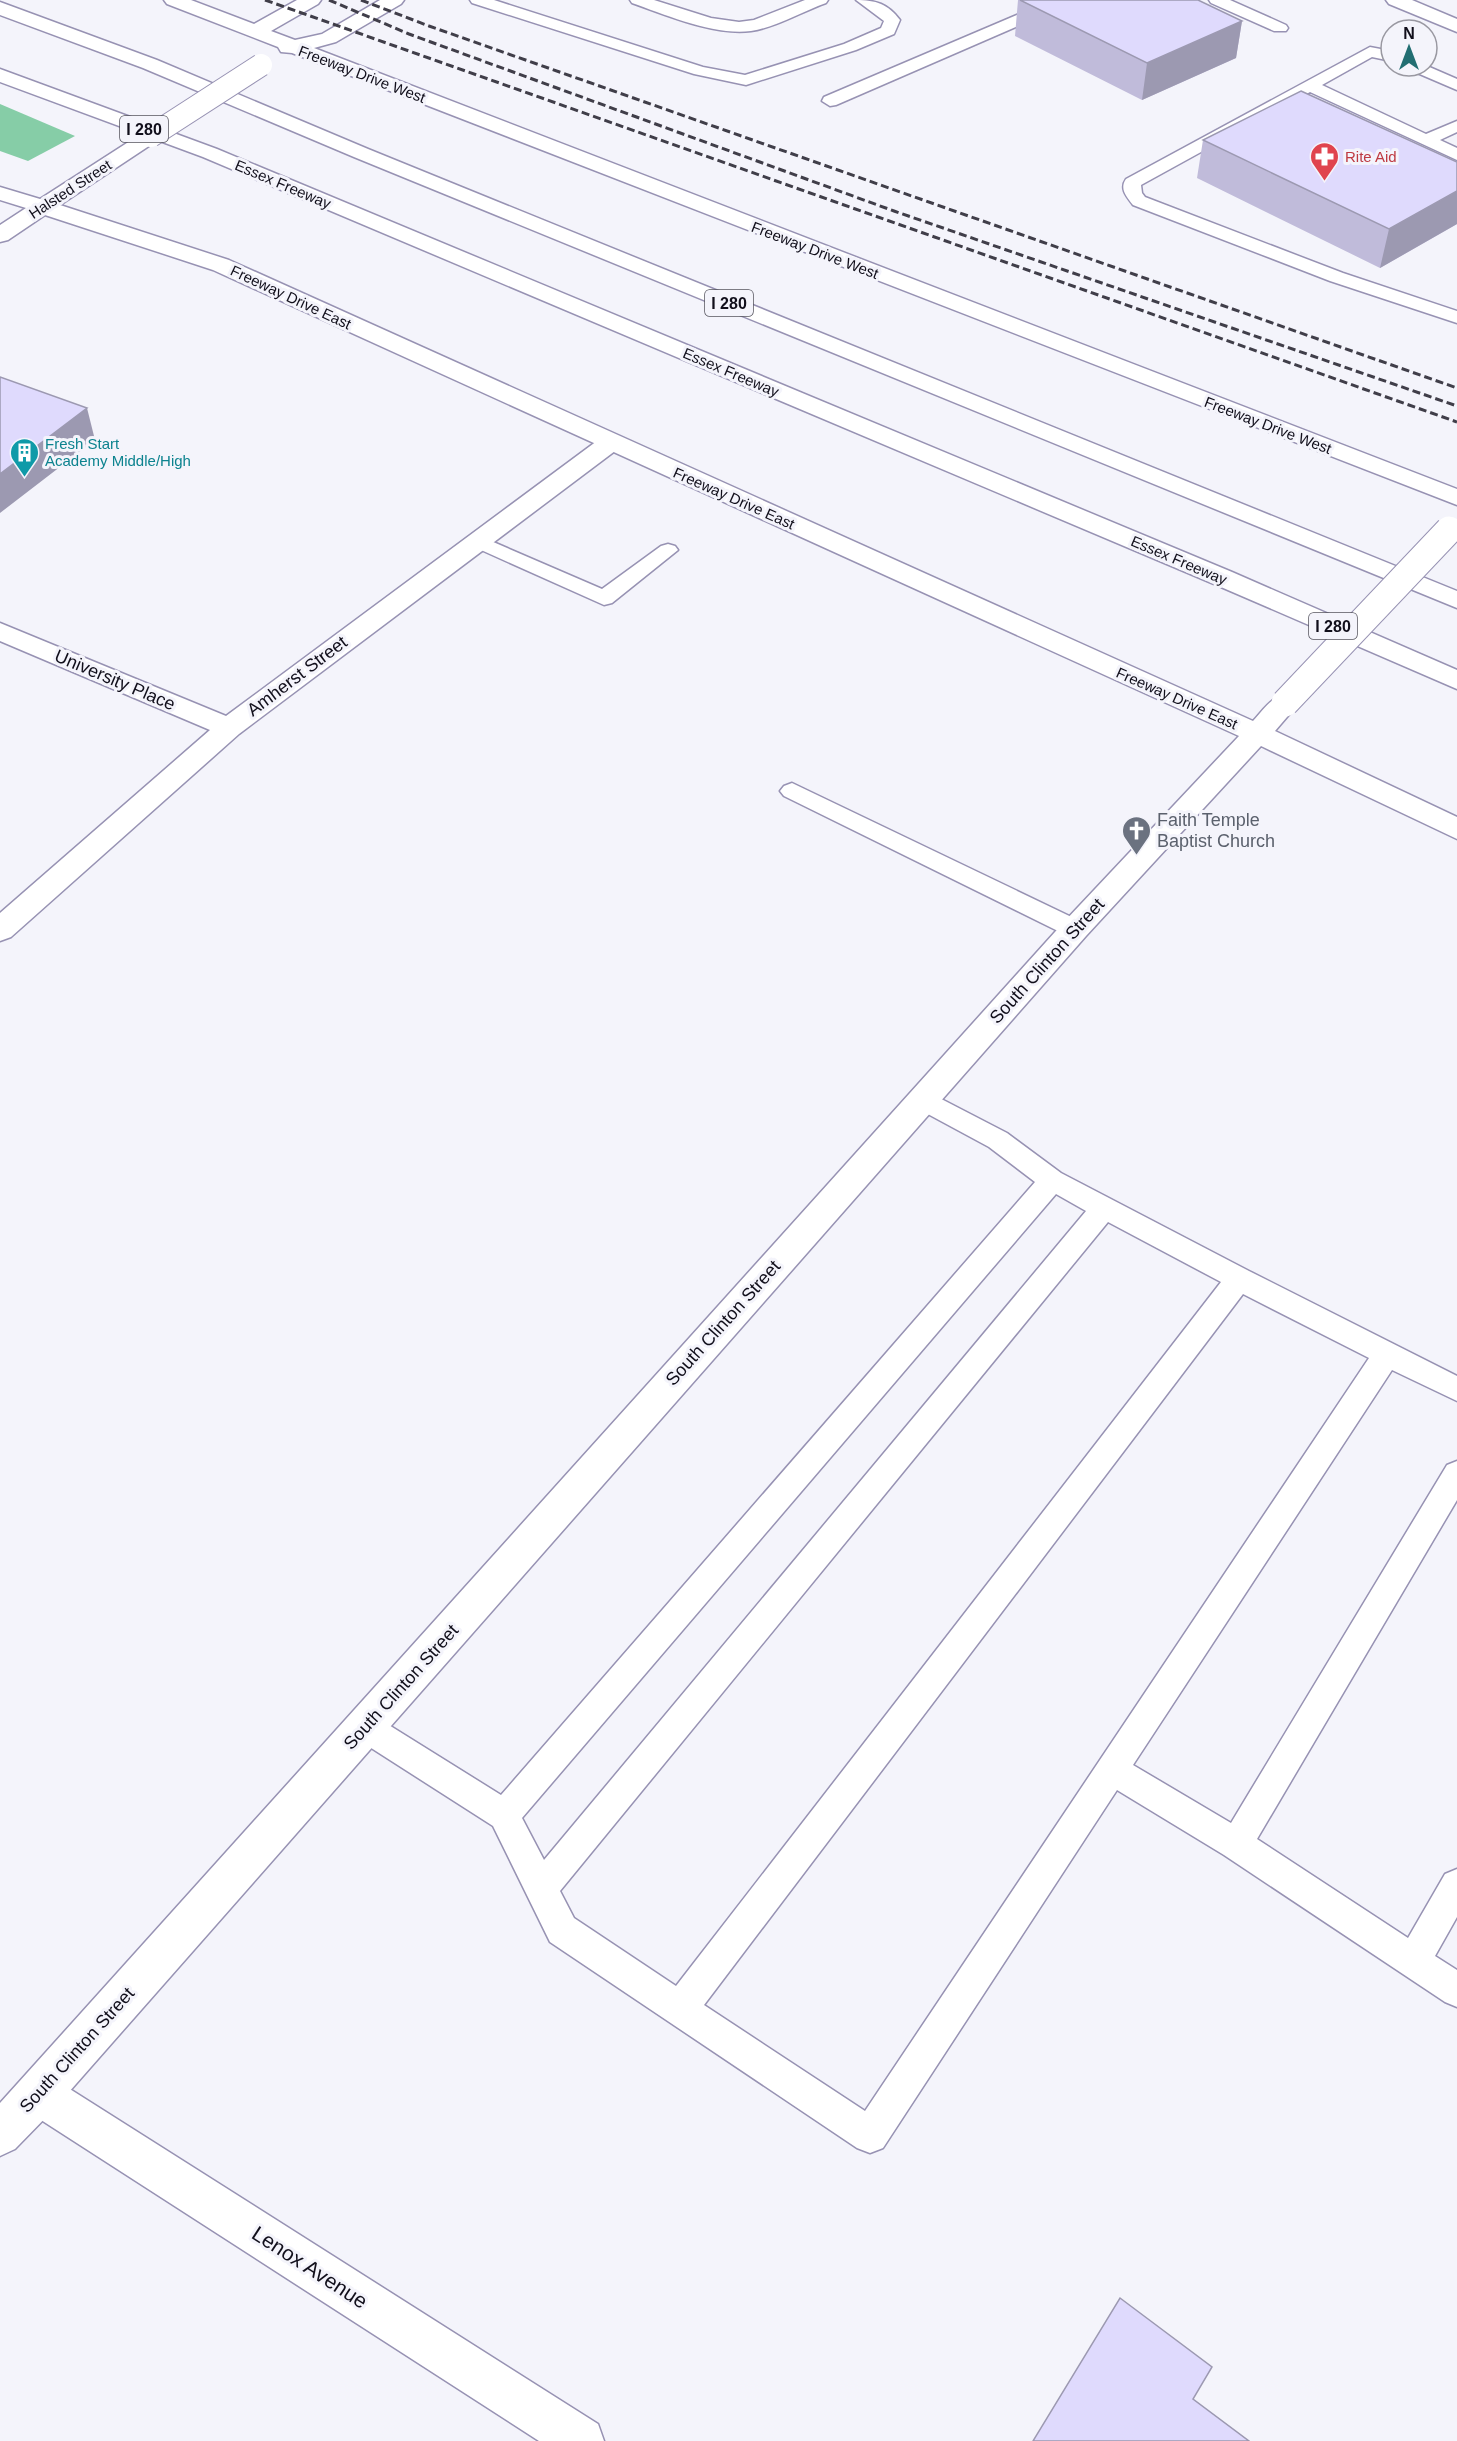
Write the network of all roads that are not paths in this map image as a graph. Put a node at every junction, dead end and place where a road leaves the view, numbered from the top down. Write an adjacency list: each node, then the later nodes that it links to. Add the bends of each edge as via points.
1 (174, 0): 15 (main road, Freeway Drive West)
2 (311, 0): 15 (main road)
3 (394, 0): 16 (main road, Halsted Street, via 329,38)
4 (478, 0): 7 (lane, via 700,71 746,80 850,47 888,30 892,20)
5 (638, 0): 6 (lane, via 738,27 752,26)
6 (820, 0)
7 (864, 0)
8 (1065, 0): 22 (lane)
9 (1216, 0): 14 (lane)
10 (1396, 0): 13 (main road)
11 (0, 8): 35 (main road, I 280, via 150,64)
12 (309, 23): 16 (main road, Halsted Street, via 299,28)
13 (1457, 26)
14 (1280, 28)
15 (255, 32): 16 (main road, Freeway Drive West)
16 (292, 46): 27 (main road, Halsted Street, bridge); 31 (main road, Freeway Drive West)
17 (1379, 54): 20 (lane, via 1370,52)
18 (0, 75): 37 (main road, Essex Freeway / I 280, via 210,153)
19 (1439, 77): 21 (lane)
20 (1309, 85): 24 (lane); 29 (lane, via 1132,183 1133,194 1138,201 1237,240)
21 (1457, 85)
22 (830, 101)
23 (1457, 126): 24 (lane)
24 (1427, 141): 25 (lane)
25 (1457, 154)
26 (0, 194): 27 (main road, Freeway Drive East)
27 (40, 208): 28 (main road, Halsted Street); 30 (main road, Freeway Drive East, via 221,265)
28 (0, 235)
29 (1457, 317)
30 (610, 442): 33 (main road, Amherst Street); 39 (main road, Freeway Drive East)
31 (1457, 498)
32 (1453, 526): 39 (main road, South Clinton Street, bridge)
33 (477, 541): 34 (lane, via 604,597); 38 (main road, Amherst Street)
34 (668, 550)
35 (1457, 600)
36 (0, 632): 38 (main road, University Place)
37 (1457, 680)
38 (229, 728): 43 (main road, Amherst Street)
39 (1256, 733): 41 (main road, Freeway Drive East); 42 (main road, South Clinton Street)
40 (792, 790): 42 (lane)
41 (1457, 829)
42 (1075, 929): 44 (main road, South Clinton Street)
43 (0, 930)
44 (922, 1099): 45 (lane, via 998,1140); 51 (main road, South Clinton Street)
45 (1052, 1180): 46 (lane); 53 (lane)
46 (1105, 1207): 47 (lane); 56 (lane)
47 (1239, 1279): 48 (lane); 59 (lane)
48 (1387, 1354): 49 (lane); 52 (lane)
49 (1457, 1389)
50 (1457, 1474): 54 (lane)
51 (365, 1727): 53 (lane); 60 (main road, South Clinton Street)
52 (1112, 1770): 54 (lane); 59 (lane, via 870,2135)
53 (504, 1815): 56 (lane)
54 (1236, 1844): 57 (lane)
55 (1457, 1885): 57 (lane)
56 (541, 1889): 59 (lane, via 562,1930)
57 (1413, 1961): 58 (lane)
58 (1457, 1990)
59 (680, 2009)
60 (39, 2094): 61 (main road, South Clinton Street); 62 (main road, Lenox Avenue)
61 (0, 2134)
62 (581, 2441)

